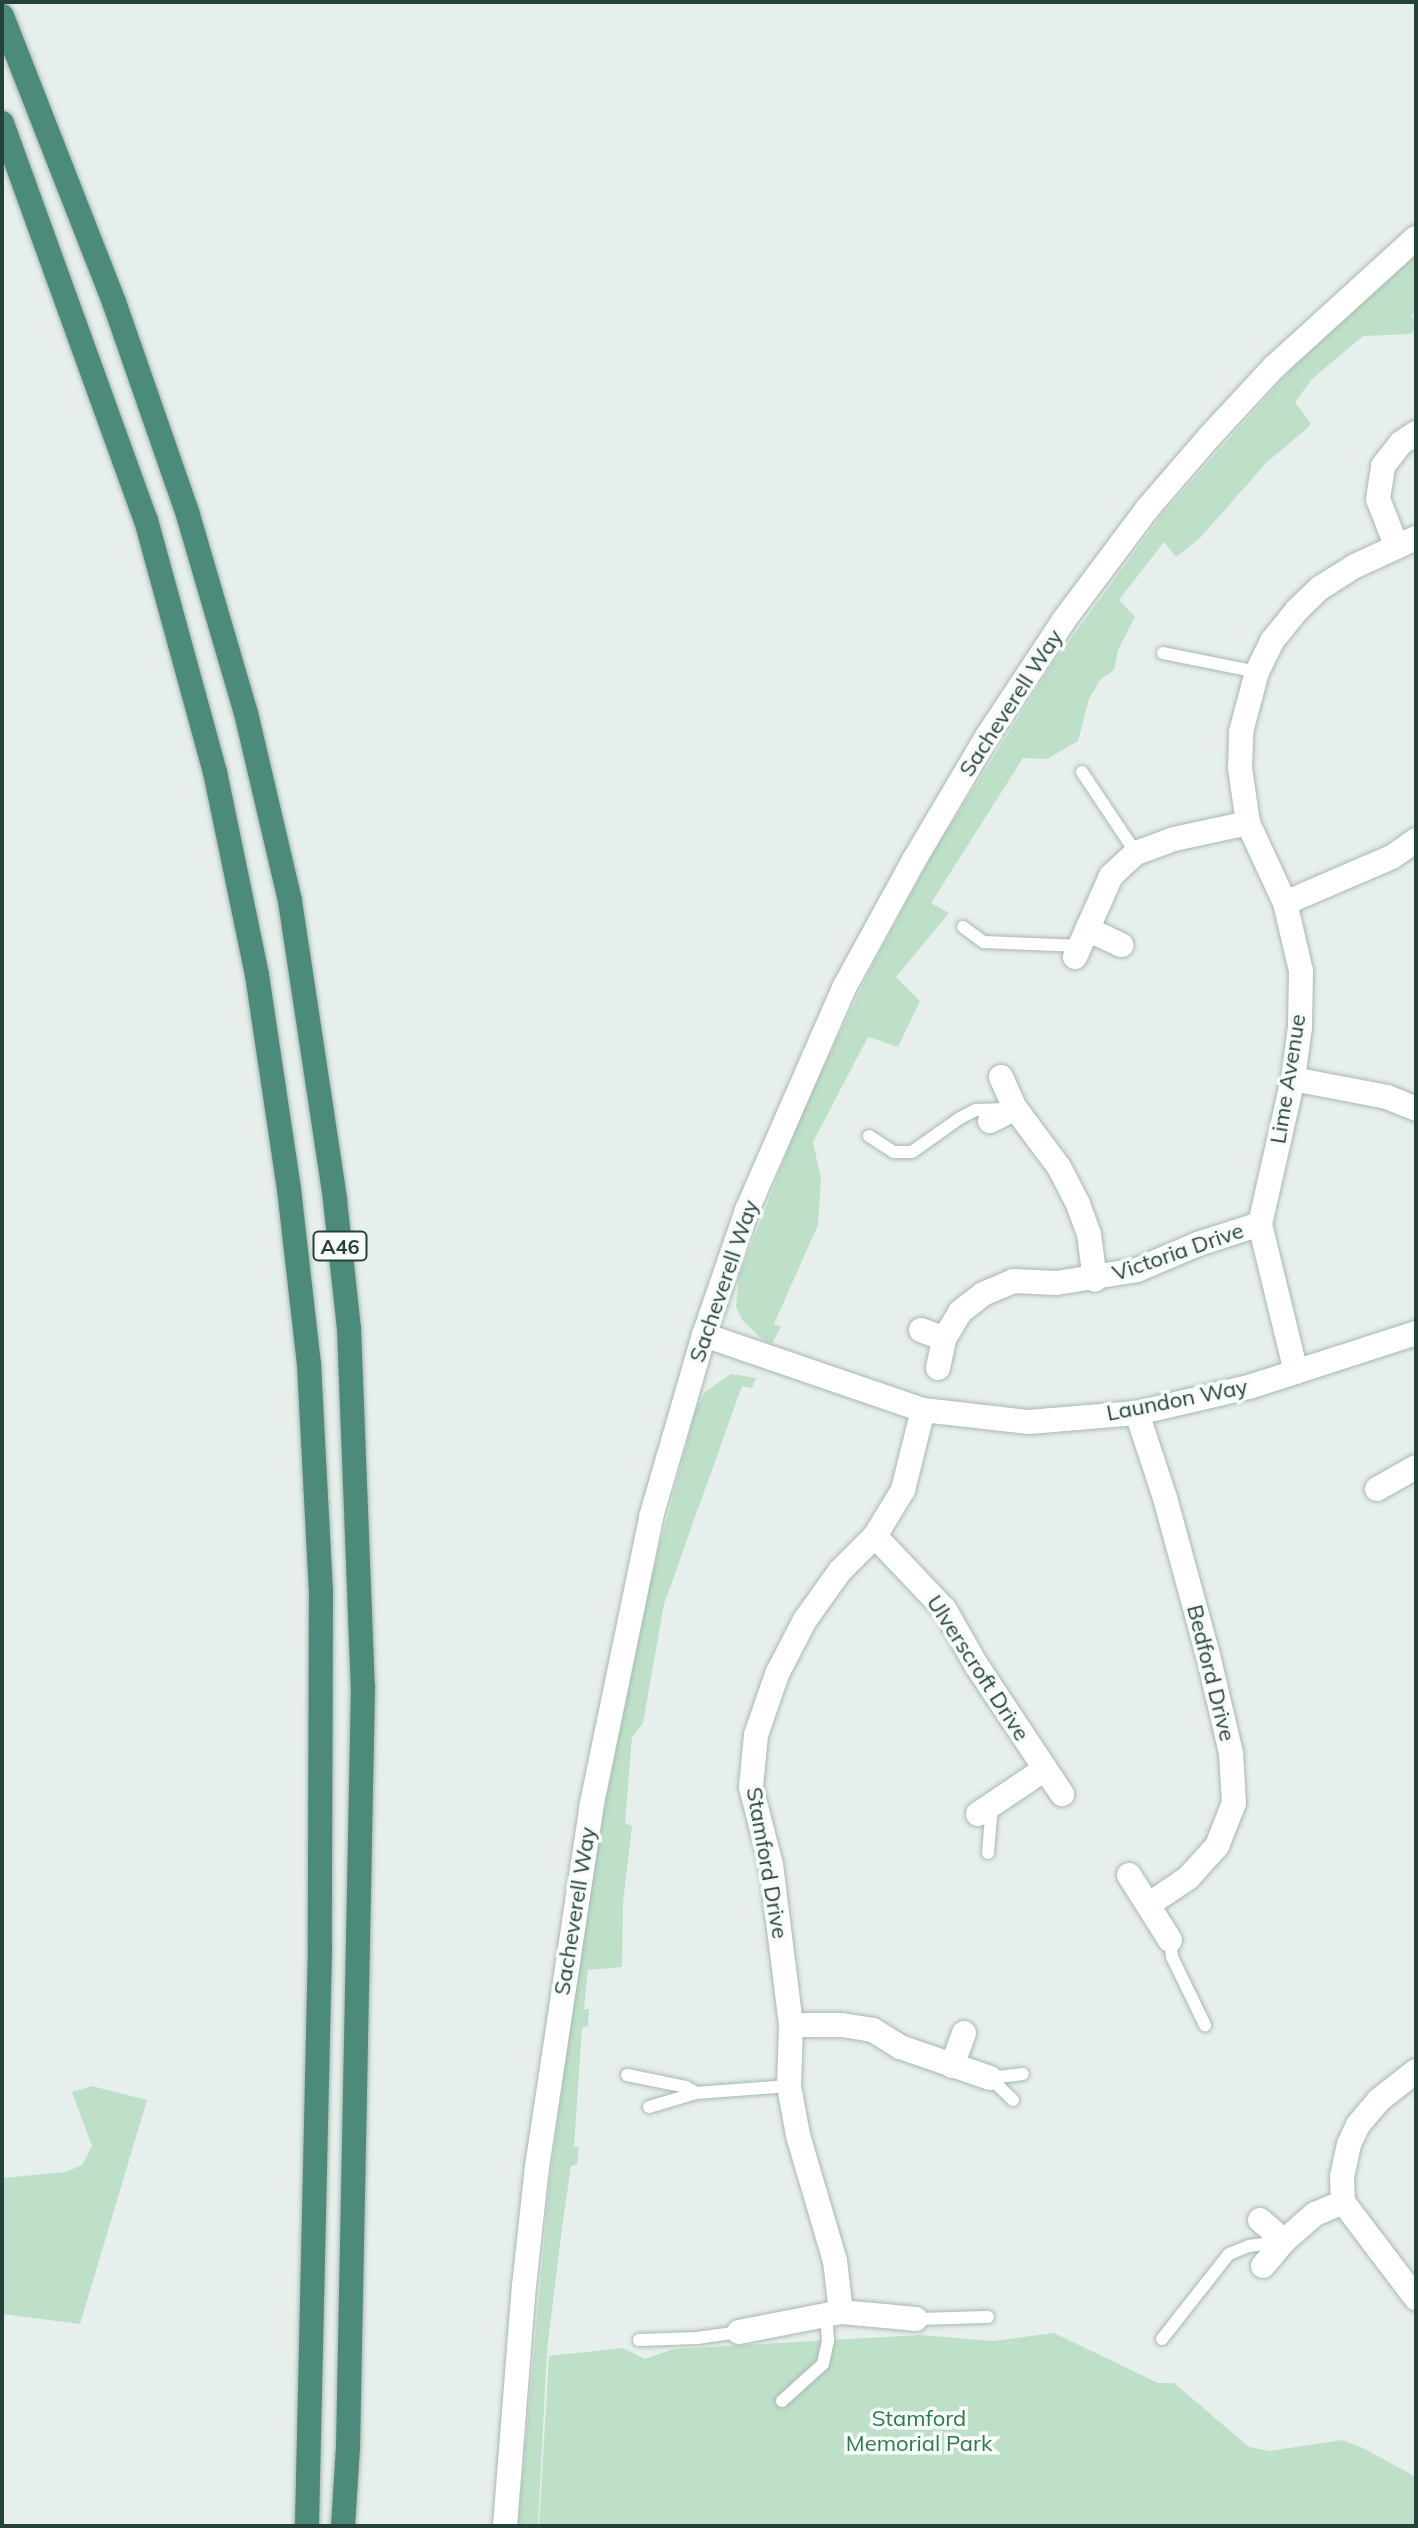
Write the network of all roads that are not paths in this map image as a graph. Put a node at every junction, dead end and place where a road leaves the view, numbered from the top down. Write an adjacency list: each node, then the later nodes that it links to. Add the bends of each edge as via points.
1 (2, 16): 67 (highway, A46, via 114,302 188,515 246,713 290,901 335,1200 349,1328 363,1687)
2 (2, 123): 66 (highway, A46, via 146,520 215,772 257,975 289,1189 309,1364 321,1590 320,1947)
3 (1416, 238): 26 (street, Sacheverell Way, via 1274,367 1147,509 1064,620 988,735 845,986 747,1210)
4 (1416, 433): 5 (street, via 1383,466 1378,499)
5 (1406, 542): 7 (street, Lime Avenue, via 1320,588 1272,641)
6 (1163, 653): 7 (lane)
7 (1257, 672): 9 (street, Lime Avenue, via 1241,732)
8 (1082, 772): 11 (lane)
9 (1248, 823): 11 (street); 12 (street, Lime Avenue)
10 (1414, 845): 12 (street)
11 (1136, 853): 14 (street, via 1111,876)
12 (1285, 903): 17 (street, Lime Avenue, via 1301,971)
13 (963, 927): 14 (lane, via 984,942)
14 (1081, 944): 15 (street)
15 (1121, 945)
16 (1001, 1077): 18 (street, Victoria Drive)
17 (1293, 1079): 19 (street, via 1387,1097); 22 (street, Lime Avenue)
18 (1015, 1108): 20 (street); 21 (lane, via 976,1110 912,1152 894,1152); 23 (street, Victoria Drive, via 1059,1167 1078,1204 1089,1234)
19 (1416, 1109)
20 (990, 1121)
21 (869, 1136)
22 (1260, 1224): 23 (street, Victoria Drive, via 1137,1270); 29 (street, Lime Avenue)
23 (1095, 1280): 27 (street, Victoria Drive, via 1013,1281 960,1312)
24 (921, 1330): 27 (street)
25 (1416, 1333): 29 (street, Laundon Way)
26 (704, 1335): 30 (street, Laundon Way); 68 (street, Sacheverell Way, via 651,1517 570,1929 525,2271)
27 (944, 1339): 28 (street, Victoria Drive)
28 (938, 1368)
29 (1296, 1372): 31 (street, Laundon Way)
30 (923, 1410): 31 (street, Laundon Way, via 1029,1422); 34 (street, Stamford Drive, via 903,1490)
31 (1137, 1413): 40 (street, Bedford Drive, via 1208,1655 1231,1753 1234,1803 1217,1846 1188,1878)
32 (1416, 1467): 33 (street)
33 (1377, 1489)
34 (875, 1536): 35 (street, Ulverscroft Drive, via 945,1610); 42 (street, Stamford Drive, via 840,1571 805,1620 777,1674 756,1735 751,1787 771,1865)
35 (1045, 1769): 36 (street, Ulverscroft Drive); 37 (street)
36 (1062, 1794)
37 (985, 1809): 38 (lane)
38 (988, 1853)
39 (1129, 1875): 40 (street)
40 (1148, 1905): 41 (street)
41 (1170, 1940): 43 (lane, via 1172,1957)
42 (791, 2025): 45 (street, via 873,2030 900,2047); 50 (street, Stamford Drive)
43 (1205, 2025)
44 (964, 2033): 45 (street)
45 (952, 2066): 49 (street)
46 (1416, 2071): 54 (street, via 1358,2125 1342,2176)
47 (1023, 2074): 49 (lane)
48 (627, 2075): 51 (lane)
49 (990, 2078): 52 (lane)
50 (789, 2086): 51 (lane); 59 (street, Stamford Drive, via 835,2261)
51 (696, 2093): 53 (lane)
52 (1013, 2100)
53 (649, 2107)
54 (1343, 2202): 56 (street, via 1315,2214); 58 (street)
55 (1260, 2220): 56 (street)
56 (1284, 2241): 57 (street); 63 (lane, via 1229,2254)
57 (1263, 2266)
58 (1416, 2298)
59 (833, 2313): 61 (street); 62 (street); 65 (lane, via 823,2364)
60 (988, 2317): 61 (lane)
61 (916, 2319)
62 (739, 2332): 64 (lane)
63 (1162, 2339)
64 (639, 2340)
65 (782, 2401)
66 (307, 2526)
67 (343, 2526)
68 (505, 2526)

